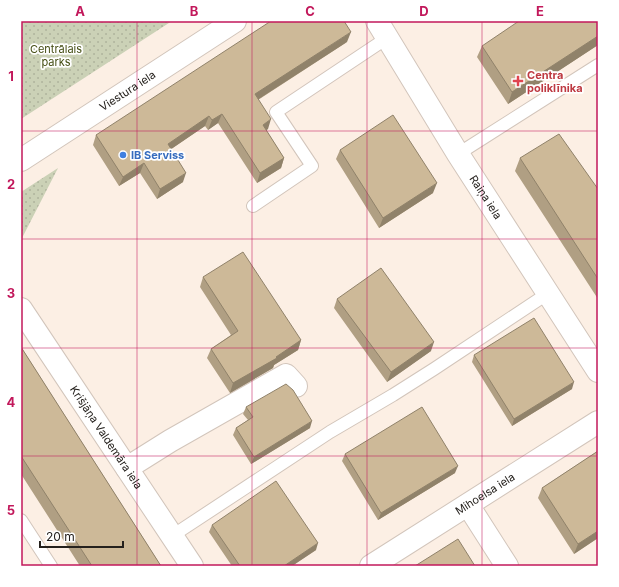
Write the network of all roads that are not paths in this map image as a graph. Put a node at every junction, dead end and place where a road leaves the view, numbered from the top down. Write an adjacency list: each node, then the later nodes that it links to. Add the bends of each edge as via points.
1 (234, 21): 5 (street, Viestura iela)
2 (382, 29): 4 (street, Raiņa iela); 6 (lane, via 276,112 312,166)
3 (598, 65): 4 (lane)
4 (458, 154): 7 (street, Raiņa iela)
5 (21, 160)
6 (253, 206)
7 (547, 294): 9 (street, Raiņa iela); 15 (lane)
8 (21, 309): 12 (street, Krišjāņa Valdemāra iela)
9 (598, 371)
10 (296, 386): 12 (street, via 286,375)
11 (598, 422): 13 (street, Mihoelsa iela)
12 (127, 468): 15 (street, Krišjāņa Valdemāra iela)
13 (468, 505): 18 (street, Mihoelsa iela); 19 (street)
14 (21, 520): 16 (lane)
15 (172, 536): 17 (street, Krišjāņa Valdemāra iela)
16 (51, 566)
17 (192, 566)
18 (372, 566)
19 (507, 566)

